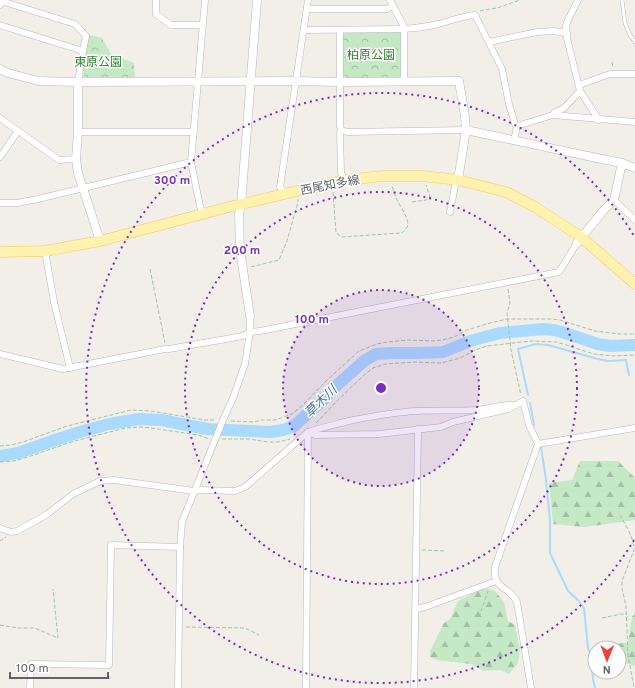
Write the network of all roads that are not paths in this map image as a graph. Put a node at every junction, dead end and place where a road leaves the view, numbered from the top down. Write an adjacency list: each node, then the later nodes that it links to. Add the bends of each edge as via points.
1 (156, 0): 12 (street, via 156,14 171,25)
2 (204, 0): 12 (street)
3 (256, 0): 22 (street)
4 (308, 0): 10 (street)
5 (390, 0): 9 (street)
6 (578, 0): 16 (street, via 567,22)
7 (622, 0): 18 (lane, via 624,20)
8 (0, 5): 19 (street, via 1,1 75,24 86,36)
9 (392, 6): 10 (street, via 387,9); 13 (street)
10 (307, 9): 14 (street)
11 (0, 25): 19 (street)
12 (202, 25): 26 (street)
13 (404, 29): 15 (street); 17 (street, via 475,15); 24 (street)
14 (304, 30): 15 (street); 23 (street)
15 (340, 30): 27 (street)
16 (567, 34): 17 (street, via 553,31 536,32); 28 (street)
17 (489, 42): 33 (street, via 502,69 509,104)
18 (635, 42)
19 (83, 51): 25 (street)
20 (0, 69): 25 (street, via 38,81)
21 (635, 74): 28 (street, via 610,74)
22 (250, 81): 23 (street); 26 (street); 51 (street)
23 (296, 81): 27 (street); 48 (street, via 280,187)
24 (404, 81): 27 (street); 35 (street, via 459,81)
25 (78, 82): 26 (street); 37 (street)
26 (198, 82): 38 (street)
27 (340, 82): 34 (street)
28 (580, 88): 29 (street, via 564,108); 31 (street)
29 (553, 115): 31 (street); 33 (street)
30 (0, 118): 36 (street)
31 (599, 120): 32 (street)
32 (635, 122)
33 (517, 126): 39 (street)
34 (341, 130): 35 (street); 45 (street, via 341,173)
35 (466, 130): 39 (street); 46 (street)
36 (18, 131): 40 (street); 41 (street, via 59,160)
37 (78, 132): 38 (street); 41 (street)
38 (194, 132): 42 (street)
39 (514, 140): 43 (street)
40 (0, 157)
41 (76, 159): 47 (street)
42 (191, 162): 47 (street); 53 (street)
43 (622, 163): 44 (street); 49 (street)
44 (635, 168)
45 (344, 180): 46 (main road, 西尾知多線, via 391,176); 48 (main road, 西尾知多線)
46 (458, 180): 52 (street); 56 (main road, 西尾知多線, via 506,192 535,207)
47 (83, 188): 50 (street, via 17,203); 55 (street)
48 (286, 194): 51 (main road, 西尾知多線)
49 (614, 200): 54 (street); 56 (street)
50 (0, 203)
51 (241, 205): 53 (main road, 西尾知多線); 60 (street, via 240,250)
52 (450, 212)
53 (203, 214): 55 (main road, 西尾知多線)
54 (635, 220)
55 (100, 240): 57 (main road, 西尾知多線)
56 (579, 240): 59 (main road, 西尾知多線); 61 (street, via 559,272)
57 (44, 251): 58 (main road, 西尾知多線); 63 (street)
58 (0, 252)
59 (635, 284)
60 (250, 316): 61 (street)
61 (250, 332): 63 (street, via 243,336); 69 (street, via 245,364)
62 (0, 354): 63 (street, via 63,369)
63 (70, 368)
64 (515, 405): 66 (street, via 442,427); 67 (street, via 474,410 394,413); 68 (street, via 523,401)
65 (635, 428): 68 (street)
66 (418, 429): 67 (street, via 379,434 315,435); 73 (street)
67 (308, 432): 69 (street, via 245,487 235,491); 76 (street)
68 (538, 444): 72 (street, via 495,567)
69 (194, 491): 70 (street, via 114,480 100,481 73,494 46,515 17,531 11,532); 71 (street, via 182,522)
70 (0, 528)
71 (180, 547): 74 (street, via 111,545 109,665 31,664); 75 (street)
72 (493, 582): 73 (street); 78 (street, via 513,596 516,602)
73 (416, 609): 77 (street)
74 (30, 688)
75 (178, 688)
76 (306, 688)
77 (414, 688)
78 (531, 688)

